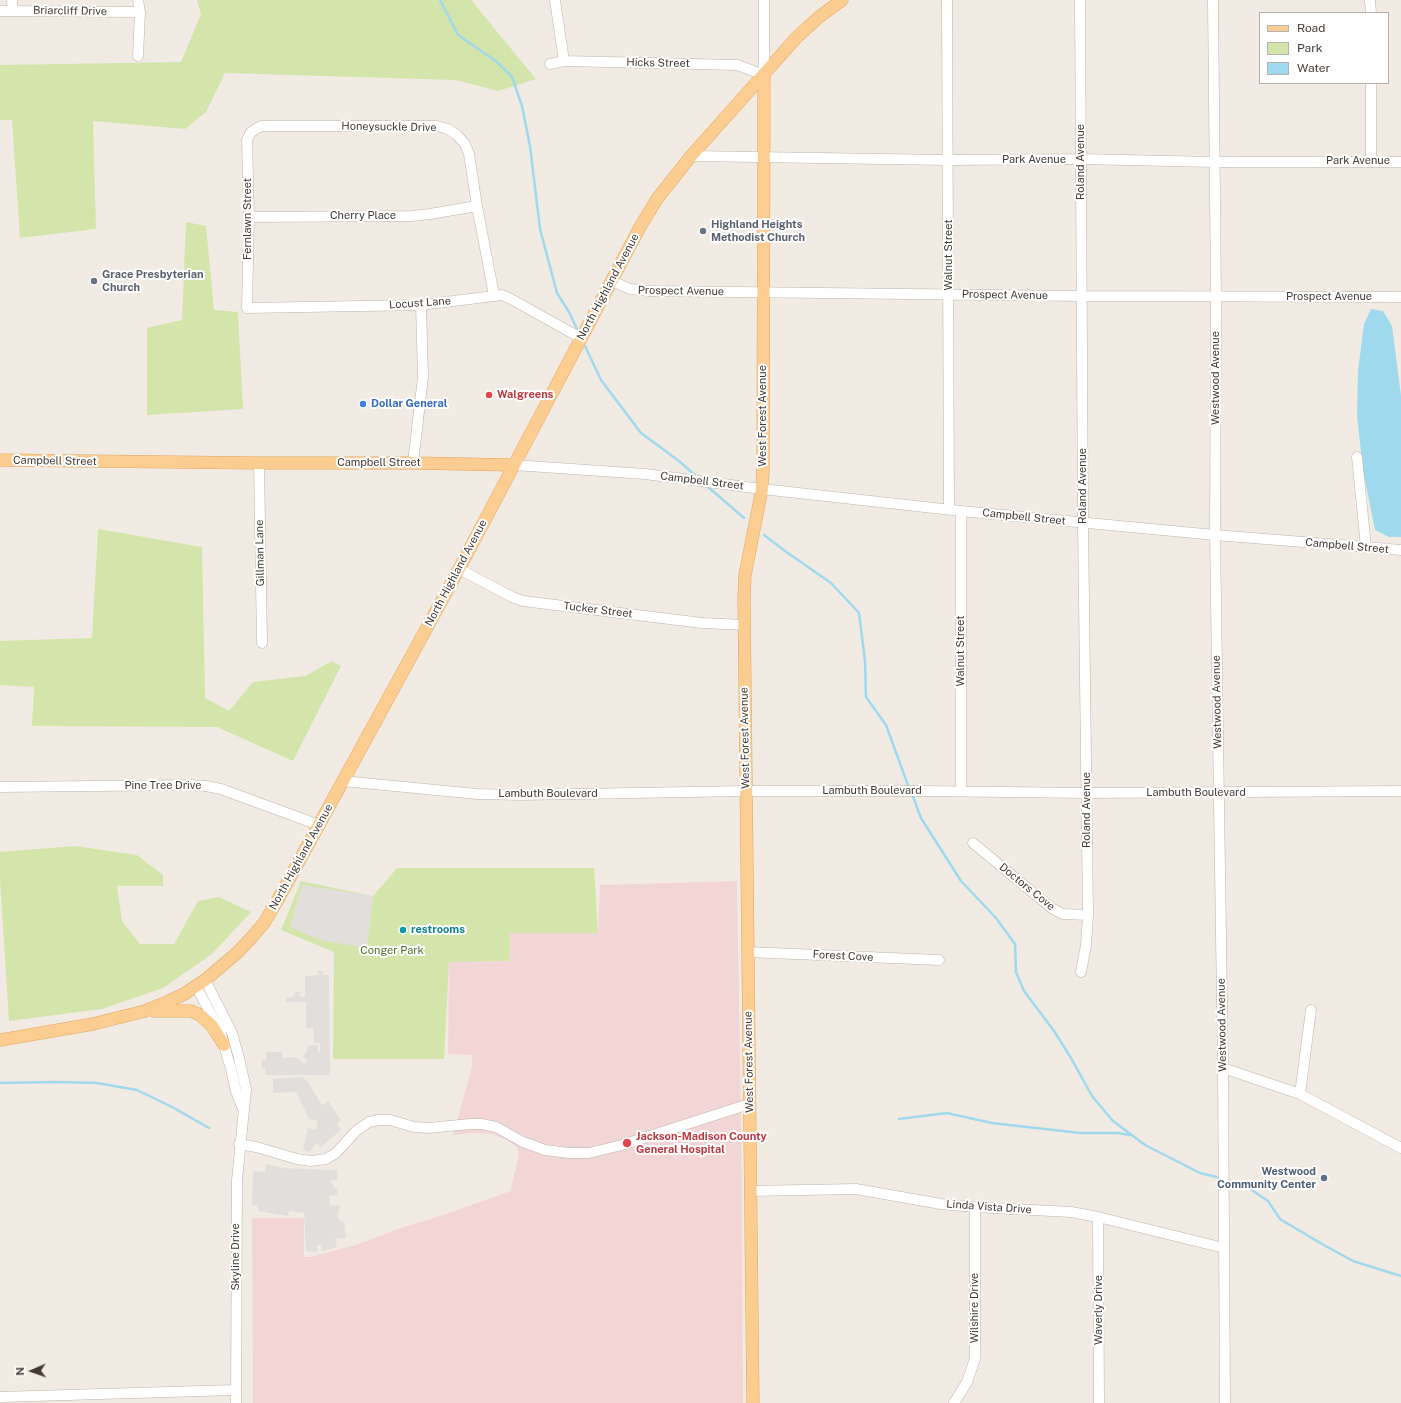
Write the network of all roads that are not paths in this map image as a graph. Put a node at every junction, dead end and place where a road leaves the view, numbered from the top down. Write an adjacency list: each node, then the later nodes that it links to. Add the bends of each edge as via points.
1 (12, 0): 11 (street)
2 (138, 0): 12 (street)
3 (555, 0): 15 (street)
4 (764, 0): 17 (street)
5 (842, 0): 17 (main road, North Highland Avenue, via 797,37)
6 (947, 0): 23 (street, Walnut Street)
7 (1080, 0): 22 (street, Roland Avenue)
8 (1213, 0): 25 (street, Westwood Avenue)
9 (1370, 0): 13 (street)
10 (0, 11): 11 (street, Briarcliff Drive)
11 (13, 11): 12 (street, Briarcliff Drive)
12 (140, 12): 14 (street)
13 (1370, 12)
14 (138, 56)
15 (564, 61): 16 (street, Hicks Street); 17 (street, Hicks Street, via 737,65)
16 (550, 64)
17 (764, 74): 20 (main road, North Highland Avenue); 21 (main road, West Forest Avenue)
18 (1371, 84): 24 (street)
19 (251, 132): 27 (street, Honeysuckle Drive, via 261,126 437,126 448,129 465,144 469,154); 28 (street, Fernlawn Street, via 247,140)
20 (691, 156): 21 (street, Park Avenue); 29 (main road, North Highland Avenue, via 657,199)
21 (765, 158): 23 (street, Park Avenue); 30 (main road, West Forest Avenue)
22 (1080, 159): 23 (street, Park Avenue); 25 (street, Park Avenue); 33 (street, Roland Avenue)
23 (948, 160): 32 (street, Walnut Street)
24 (1371, 161): 25 (street, Park Avenue); 26 (street, Park Avenue)
25 (1215, 162): 35 (street, Westwood Avenue)
26 (1401, 162)
27 (477, 206): 28 (street, Cherry Place, via 412,216); 31 (street, Honeysuckle Drive)
28 (249, 217): 37 (street, Fernlawn Street)
29 (612, 281): 30 (street, Prospect Avenue, via 630,290); 38 (main road, North Highland Avenue)
30 (764, 292): 32 (street, Prospect Avenue); 44 (main road, West Forest Avenue)
31 (494, 295): 36 (street, Locust Lane); 38 (street, Locust Lane, via 511,298)
32 (949, 295): 33 (street, Prospect Avenue); 45 (street, Walnut Street)
33 (1082, 296): 35 (street, Prospect Avenue); 47 (street, Roland Avenue)
34 (1401, 297): 35 (street, Prospect Avenue)
35 (1216, 298): 48 (street, Westwood Avenue)
36 (421, 305): 37 (street, Locust Lane); 42 (street, via 423,377)
37 (248, 308)
38 (580, 340): 43 (main road, North Highland Avenue)
39 (1357, 457): 49 (street)
40 (0, 460): 41 (main road, Campbell Street)
41 (259, 463): 42 (main road, Campbell Street); 53 (street, Gillman Lane)
42 (413, 463): 43 (main road, Campbell Street)
43 (514, 465): 44 (street, Campbell Street, via 645,474); 51 (main road, North Highland Avenue)
44 (762, 489): 45 (street, Campbell Street); 52 (main road, West Forest Avenue, via 745,575)
45 (949, 509): 46 (street, Campbell Street)
46 (961, 511): 47 (street, Campbell Street); 57 (street, Walnut Street)
47 (1083, 523): 48 (street, Campbell Street); 59 (street, Roland Avenue)
48 (1215, 535): 49 (street, Campbell Street); 60 (street, Westwood Avenue)
49 (1366, 546): 50 (street, Campbell Street)
50 (1401, 550)
51 (459, 569): 52 (street, Tucker Street, via 512,598 523,601 702,623); 54 (main road, North Highland Avenue)
52 (744, 625): 56 (main road, West Forest Avenue)
53 (262, 643)
54 (343, 781): 56 (street, Lambuth Boulevard, via 476,794); 61 (main road, North Highland Avenue)
55 (0, 787): 61 (street, Pine Tree Drive, via 191,784 221,789)
56 (746, 791): 57 (street, Lambuth Boulevard); 64 (main road, West Forest Avenue)
57 (961, 791): 59 (street, Lambuth Boulevard)
58 (1401, 791): 60 (street, Lambuth Boulevard)
59 (1087, 793): 60 (street, Lambuth Boulevard); 63 (street, Roland Avenue)
60 (1218, 793): 72 (street, Westwood Avenue)
61 (319, 824): 67 (main road, North Highland Avenue, via 264,923 238,952)
62 (973, 843): 63 (street, Doctors Cove, via 1053,909 1063,914)
63 (1088, 915): 66 (street, Roland Avenue)
64 (747, 952): 65 (street, Forest Cove); 74 (main road, West Forest Avenue)
65 (939, 960)
66 (1081, 972)
67 (200, 983): 69 (main road, North Highland Avenue); 71 (street); 75 (street, Skyline Drive, via 232,1033 246,1090)
68 (1311, 1010): 73 (street)
69 (145, 1011): 70 (main road, North Highland Avenue, via 93,1024); 71 (main road, via 191,1011 212,1026)
70 (0, 1040)
71 (224, 1045): 75 (street)
72 (1223, 1068): 73 (street); 81 (street, Westwood Avenue)
73 (1300, 1094): 77 (street)
74 (750, 1104): 76 (street, via 589,1153 545,1150 523,1142 496,1127 482,1124 428,1128 390,1120 369,1122 326,1159 297,1159); 78 (main road, West Forest Avenue)
75 (244, 1111): 76 (street, Skyline Drive)
76 (239, 1144): 82 (street, Skyline Drive)
77 (1401, 1148)
78 (750, 1191): 79 (street, Linda Vista Drive, via 856,1189 941,1204); 85 (main road, West Forest Avenue)
79 (975, 1207): 80 (street, Linda Vista Drive, via 1071,1212); 86 (street, Wilshire Drive, via 975,1359 967,1382)
80 (1098, 1217): 81 (street, Linda Vista Drive); 87 (street, Waverly Drive)
81 (1224, 1248): 88 (street, Westwood Avenue)
82 (235, 1390): 83 (street); 84 (street, Skyline Drive)
83 (0, 1398)
84 (236, 1403)
85 (752, 1403)
86 (954, 1403)
87 (1099, 1403)
88 (1226, 1403)

